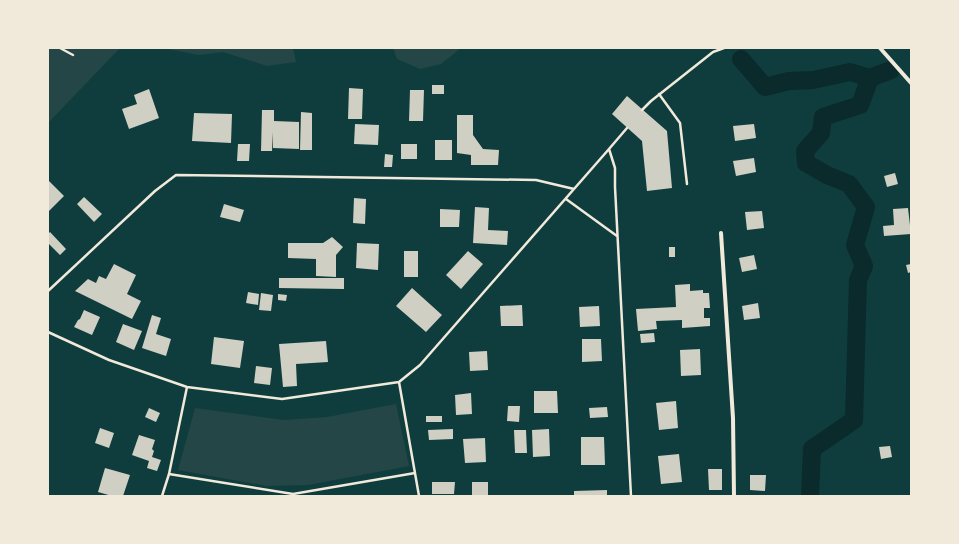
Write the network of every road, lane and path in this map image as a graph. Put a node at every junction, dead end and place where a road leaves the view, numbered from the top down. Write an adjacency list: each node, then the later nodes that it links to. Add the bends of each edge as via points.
1 (60, 48): 4 (lane)
2 (724, 48): 6 (lane, via 713,52)
3 (880, 48): 5 (street)
4 (73, 56)
5 (911, 83)
6 (659, 94): 7 (lane); 10 (lane, via 680,123)
7 (642, 110)
8 (627, 128): 9 (lane)
9 (609, 149): 11 (lane); 14 (lane, via 615,168)
10 (687, 184)
11 (574, 189): 12 (lane); 15 (lane, via 536,180 176,174)
12 (566, 199): 14 (lane); 17 (lane, via 420,365)
13 (721, 233): 25 (street, via 733,418)
14 (617, 236): 24 (lane)
15 (48, 291)
16 (48, 332): 18 (lane, via 109,360)
17 (399, 382): 18 (lane, via 282,399); 19 (lane)
18 (187, 387): 20 (lane)
19 (415, 473): 21 (lane); 23 (lane)
20 (169, 474): 21 (lane); 22 (lane)
21 (292, 495)
22 (162, 496)
23 (419, 496)
24 (631, 496)
25 (734, 496)

